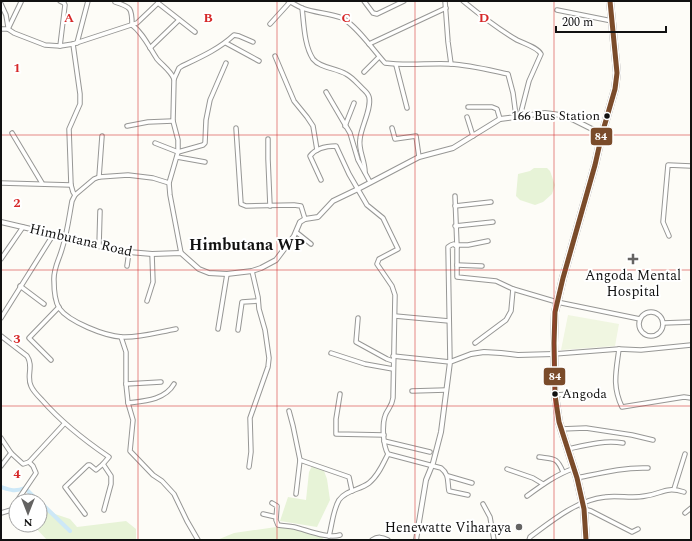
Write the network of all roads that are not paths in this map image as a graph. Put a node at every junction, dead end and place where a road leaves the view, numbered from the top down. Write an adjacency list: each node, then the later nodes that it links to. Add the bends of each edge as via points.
1 (60, 1): 27 (street, via 65,5)
2 (88, 1): 25 (street)
3 (289, 1): 13 (street); 18 (street)
4 (364, 1): 5 (street, via 373,13 377,14)
5 (404, 1)
6 (446, 1): 14 (street)
7 (463, 1): 41 (street, via 489,22 541,54)
8 (610, 1): 17 (main road)
9 (21, 2): 21 (street)
10 (115, 2): 19 (street, via 130,9)
11 (158, 2): 16 (street); 19 (street, via 147,16)
12 (1, 4): 21 (street)
13 (302, 8): 26 (street, via 343,19); 61 (street, via 306,38 314,59 351,77 369,96 370,104 360,140)
14 (446, 8): 26 (street); 33 (street)
15 (557, 10): 17 (street)
16 (180, 20): 22 (street); 28 (street)
17 (612, 21): 50 (main road, via 617,74)
18 (270, 24)
19 (132, 25): 25 (street); 28 (street)
20 (1, 29): 21 (street)
21 (8, 29): 27 (street, via 45,45)
22 (195, 32)
23 (226, 42): 24 (street, via 234,35); 31 (street); 36 (street, via 179,68)
24 (253, 42)
25 (75, 43): 27 (street); 68 (street, via 80,104 69,129)
26 (369, 44): 30 (street)
27 (60, 46)
28 (150, 48): 36 (street)
29 (275, 56): 55 (street, via 294,101 313,126)
30 (379, 57): 34 (street, via 385,63); 35 (street)
31 (259, 61)
32 (226, 63): 56 (street, via 210,100 205,143 200,147)
33 (451, 64): 34 (street); 41 (street, via 508,74)
34 (396, 65): 40 (street)
35 (364, 72)
36 (174, 79): 44 (street)
37 (326, 92): 46 (street)
38 (354, 103): 46 (street)
39 (468, 107): 43 (street, via 492,107 497,109)
40 (407, 108)
41 (518, 116): 43 (street); 50 (street, via 545,113 560,115)
42 (467, 117): 52 (street)
43 (500, 119): 52 (street)
44 (173, 121): 45 (street); 56 (street)
45 (127, 126)
46 (346, 126): 61 (street)
47 (236, 128): 73 (street, via 240,202 246,206)
48 (392, 128): 58 (street, via 395,138 416,136)
49 (12, 133): 67 (street)
50 (602, 134): 102 (main road)
51 (102, 136): 62 (street)
52 (473, 136): 58 (street, via 453,148)
53 (268, 139): 73 (street)
54 (155, 143): 56 (street)
55 (317, 150): 63 (street, via 310,156); 69 (street, via 336,146)
56 (178, 152): 57 (street)
57 (177, 157): 59 (street); 66 (street)
58 (419, 157): 64 (street)
59 (205, 162)
60 (691, 166): 83 (street, via 668,165 663,222)
61 (365, 172): 64 (street)
62 (99, 177): 66 (street, via 128,175); 70 (street)
63 (321, 180)
64 (370, 182): 69 (street)
65 (1, 183): 67 (street)
66 (169, 183): 90 (street)
67 (42, 184): 68 (street)
68 (71, 185): 70 (street)
69 (358, 189): 76 (street, via 333,200 318,217); 105 (street, via 367,205 383,218 398,249 379,259 377,264 392,286 395,295)
70 (75, 195): 84 (street)
71 (455, 196): 74 (street)
72 (491, 202): 74 (street)
73 (270, 206): 76 (street, via 301,206)
74 (455, 206): 79 (street)
75 (100, 211): 87 (street)
76 (305, 219): 81 (street, via 300,222)
77 (1, 222): 80 (street, Himbutana Road)
78 (493, 222): 79 (street)
79 (455, 226): 88 (street)
80 (23, 227): 82 (street, Himbutana Road); 92 (street)
81 (296, 232): 86 (street); 96 (street, via 276,260)
82 (53, 235): 84 (street, Himbutana Road); 98 (street)
83 (669, 236)
84 (66, 237): 87 (street, Himbutana Road); 104 (street, via 55,266 54,281)
85 (488, 242): 88 (street)
86 (312, 244)
87 (99, 246): 89 (street, Himbutana Road)
88 (456, 246): 93 (street); 109 (street, via 448,246)
89 (129, 252): 91 (street, Himbutana Road); 94 (street)
90 (181, 252): 91 (street, Himbutana Road); 97 (street, via 198,268 209,273)
91 (152, 254): 100 (street, via 153,282)
92 (1, 259)
93 (456, 265): 95 (street); 99 (street, via 457,277 491,280)
94 (127, 266)
95 (482, 266)
96 (252, 271): 97 (street); 101 (street)
97 (227, 274): 113 (street)
98 (20, 286): 103 (street); 106 (street)
99 (513, 289): 102 (street); 117 (street, via 512,311 506,320)
100 (147, 301)
101 (258, 301): 114 (street, via 242,302); 155 (street, via 269,358 250,418)
102 (557, 302): 108 (street); 121 (main road)
103 (44, 304)
104 (59, 307): 116 (street, via 67,316 78,322 100,332); 123 (street, via 29,338)
105 (395, 316): 109 (street); 122 (street)
106 (1, 318)
107 (358, 318): 122 (street, via 356,342 387,359)
108 (640, 319): 111 (street, via 645,313 653,312 660,316); 111 (street, via 641,330 651,335 661,330)
109 (449, 321): 124 (street)
110 (691, 322): 111 (street)
111 (663, 323)
112 (176, 329): 116 (street)
113 (218, 329)
114 (238, 330)
115 (1, 336): 137 (street, via 30,360 30,385)
116 (122, 337): 127 (street, via 126,352)
117 (475, 343)
118 (691, 345): 119 (street, via 640,350)
119 (620, 349): 121 (street); 134 (street, via 615,374 622,407)
120 (331, 353): 125 (street, via 365,364)
121 (554, 354): 124 (street, via 518,355 484,352); 133 (main road)
122 (393, 359): 124 (street); 125 (street)
123 (51, 360)
124 (450, 362): 129 (street)
125 (393, 369): 139 (street, via 393,398 385,416)
126 (161, 382): 127 (street)
127 (126, 384): 135 (street)
128 (174, 384): 135 (street, via 170,391 160,396)
129 (446, 390): 130 (street); 154 (street, via 441,432)
130 (412, 391)
131 (340, 394): 139 (street, via 336,434)
132 (572, 394): 133 (street)
133 (555, 395): 138 (main road)
134 (691, 398)
135 (128, 402): 183 (street, via 133,420 130,450 174,494)
136 (289, 411): 150 (street)
137 (64, 424): 151 (street); 152 (street, via 109,457)
138 (561, 429): 141 (street, via 586,428); 144 (main road)
139 (384, 435): 142 (street)
140 (1, 438): 146 (street)
141 (654, 440)
142 (384, 441): 145 (street); 147 (street)
143 (622, 443): 144 (street, via 603,442)
144 (568, 449): 156 (main road)
145 (430, 452)
146 (11, 453): 151 (street, via 23,464); 153 (street)
147 (388, 454): 154 (street); 165 (street, via 379,472 370,482)
148 (685, 454): 164 (street)
149 (539, 457): 159 (street, via 559,462)
150 (300, 460): 165 (street, via 349,477); 168 (street)
151 (29, 462): 167 (street, via 34,466 36,474)
152 (103, 464): 175 (street, via 111,476); 177 (street, via 96,470 88,465 65,487)
153 (1, 466)
154 (432, 466): 160 (street, via 441,468); 186 (street, via 426,480)
155 (249, 468)
156 (575, 468): 159 (street); 161 (main road)
157 (648, 468): 161 (street, via 606,471)
158 (507, 469): 163 (street, via 534,478)
159 (563, 472): 163 (street)
160 (448, 476): 162 (street); 169 (street, via 449,491)
161 (577, 478): 173 (main road)
162 (472, 483)
163 (543, 484): 170 (street)
164 (674, 489): 166 (street); 173 (street, via 645,496 605,497)
165 (352, 491): 182 (street, via 338,502)
166 (684, 492)
167 (23, 493)
168 (296, 494)
169 (468, 495)
170 (527, 496)
171 (272, 503): 179 (street, via 277,506)
172 (483, 504): 187 (street, via 490,517)
173 (583, 506): 180 (street, via 626,530 632,532); 188 (street, via 559,516); 189 (main road)
174 (691, 508): 176 (street)
175 (104, 510)
176 (685, 513)
177 (85, 514)
178 (263, 514): 179 (street)
179 (276, 517): 182 (street, via 278,525)
180 (638, 529)
181 (340, 535): 182 (street)
182 (329, 536)
183 (198, 540)
184 (372, 540): 185 (street)
185 (388, 540)
186 (416, 540)
187 (494, 540)
188 (529, 540)
189 (586, 540)

